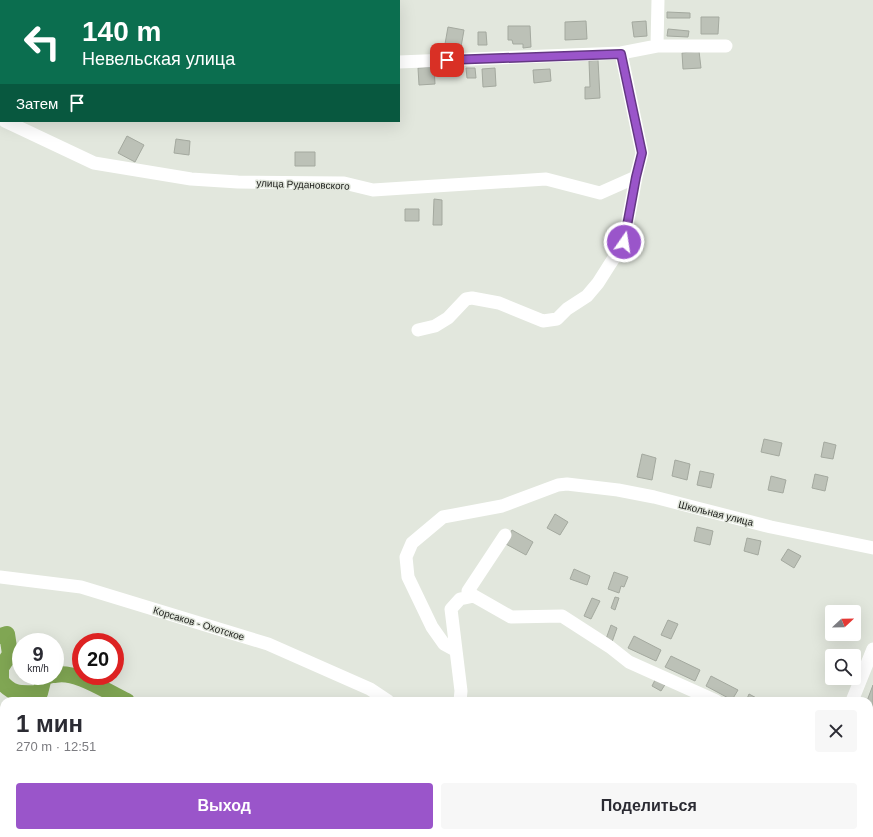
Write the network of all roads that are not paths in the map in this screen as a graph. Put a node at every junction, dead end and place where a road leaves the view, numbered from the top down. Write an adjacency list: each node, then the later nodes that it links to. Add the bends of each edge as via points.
1 (658, 0): 2 (street)
2 (657, 46): 3 (street); 4 (street)
3 (726, 46)
4 (621, 54): 5 (street); 7 (street, via 642,153)
5 (400, 62)
6 (7, 122): 7 (street, улица Рудановского, via 94,163 191,179 344,183 373,190 546,179 600,193)
7 (636, 177): 8 (street, via 624,242 587,296 568,308 558,319 543,321 499,303 472,298 466,299 448,318 436,326)
8 (418, 330)
9 (505, 534): 12 (street)
10 (873, 548): 14 (street, Школьная улица, via 770,527 654,497 618,490 558,485 502,506 443,517 412,543 406,557 408,577 432,627 444,644)
11 (0, 577): 15 (street, Корсаков - Охотское, via 81,587 268,644 370,689)
12 (471, 593): 14 (street, via 460,599 451,609); 17 (street, via 511,617 562,616 629,662)
13 (873, 649): 18 (street)
14 (455, 650): 16 (street)
15 (382, 697)
16 (460, 697)
17 (707, 697)
18 (854, 697)

